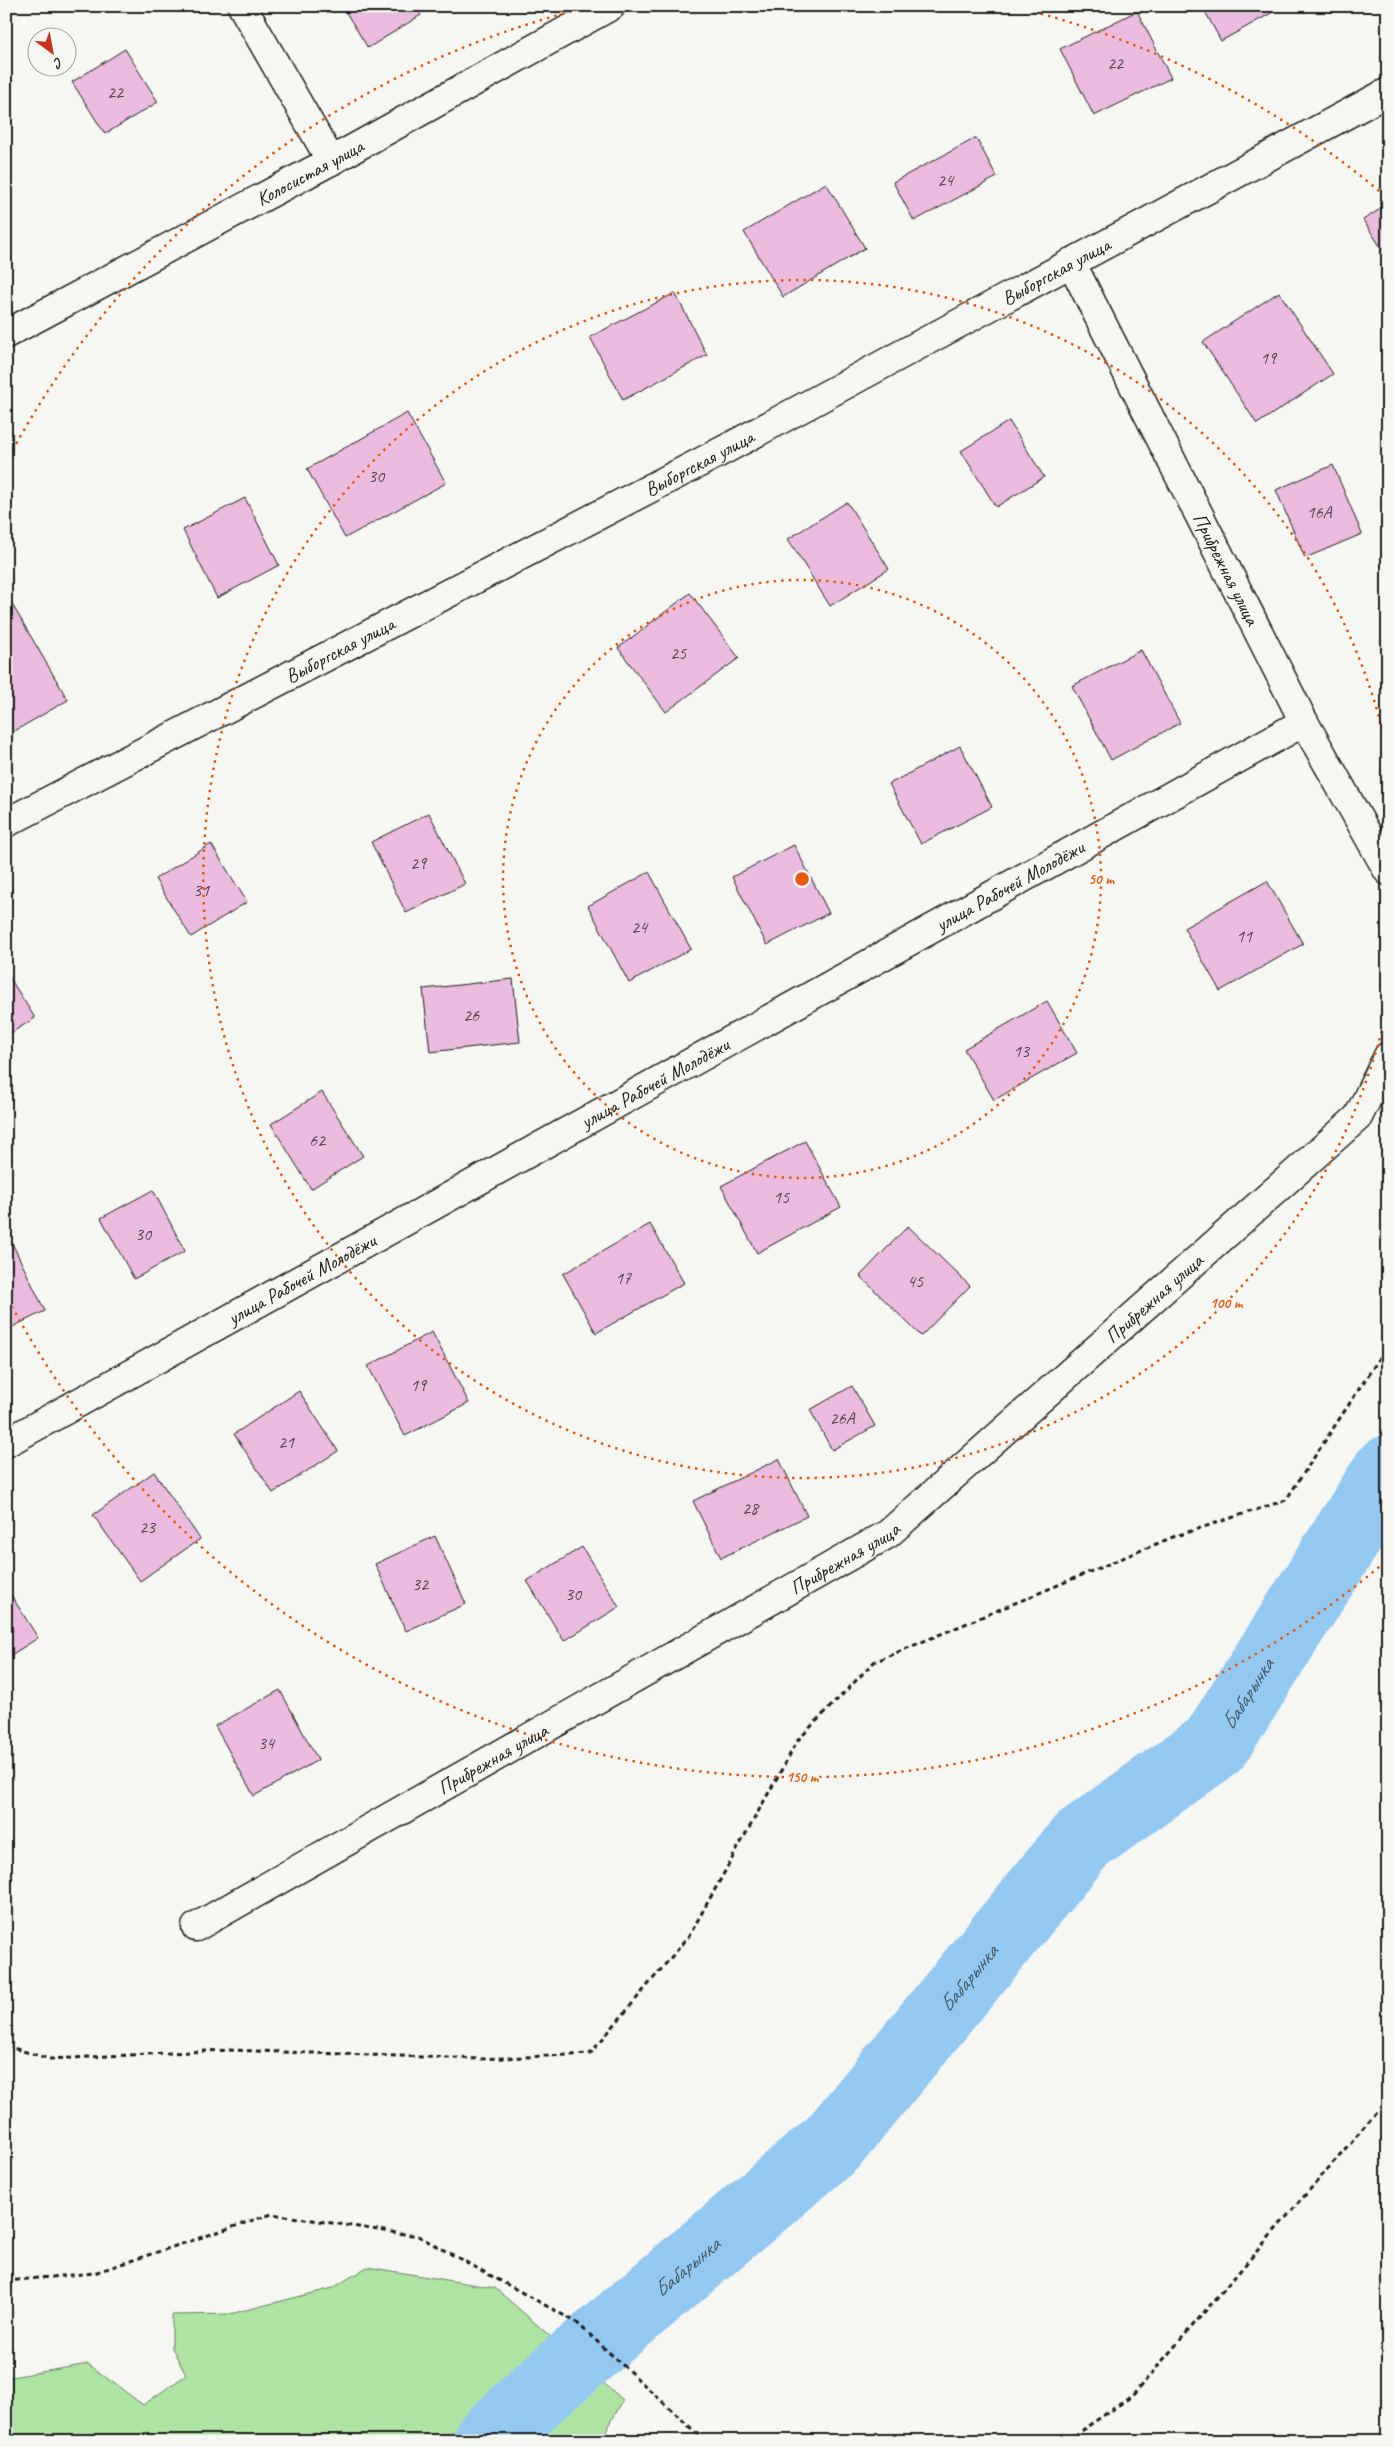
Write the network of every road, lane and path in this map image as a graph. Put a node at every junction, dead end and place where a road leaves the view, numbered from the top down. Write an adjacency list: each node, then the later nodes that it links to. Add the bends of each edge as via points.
1 (242, 6): 4 (street)
2 (611, 6): 4 (street, Колосистая улица)
3 (1388, 92): 5 (street, Выборгская улица)
4 (331, 161): 6 (street, Колосистая улица)
5 (1071, 262): 7 (street, Прибрежная улица); 8 (street, Выборгская улица, via 715,454)
6 (6, 334)
7 (1304, 722): 9 (street, Прибрежная улица); 12 (street, улица Рабочей Молодёжи)
8 (6, 824)
9 (1388, 871)
10 (1388, 1056): 13 (street, Прибрежная улица, via 1358,1117 888,1534)
11 (1388, 1345): 14 (path, via 1286,1500 1173,1537 874,1662 798,1740 689,1936 590,2054 480,2059 228,2050 50,2059)
12 (6, 1443)
13 (196, 1927)
14 (6, 2046)
15 (1388, 2098): 18 (path, via 1132,2396)
16 (6, 2281): 17 (path, via 94,2273 272,2214 418,2236 576,2322)
17 (705, 2441)
18 (1066, 2441)

